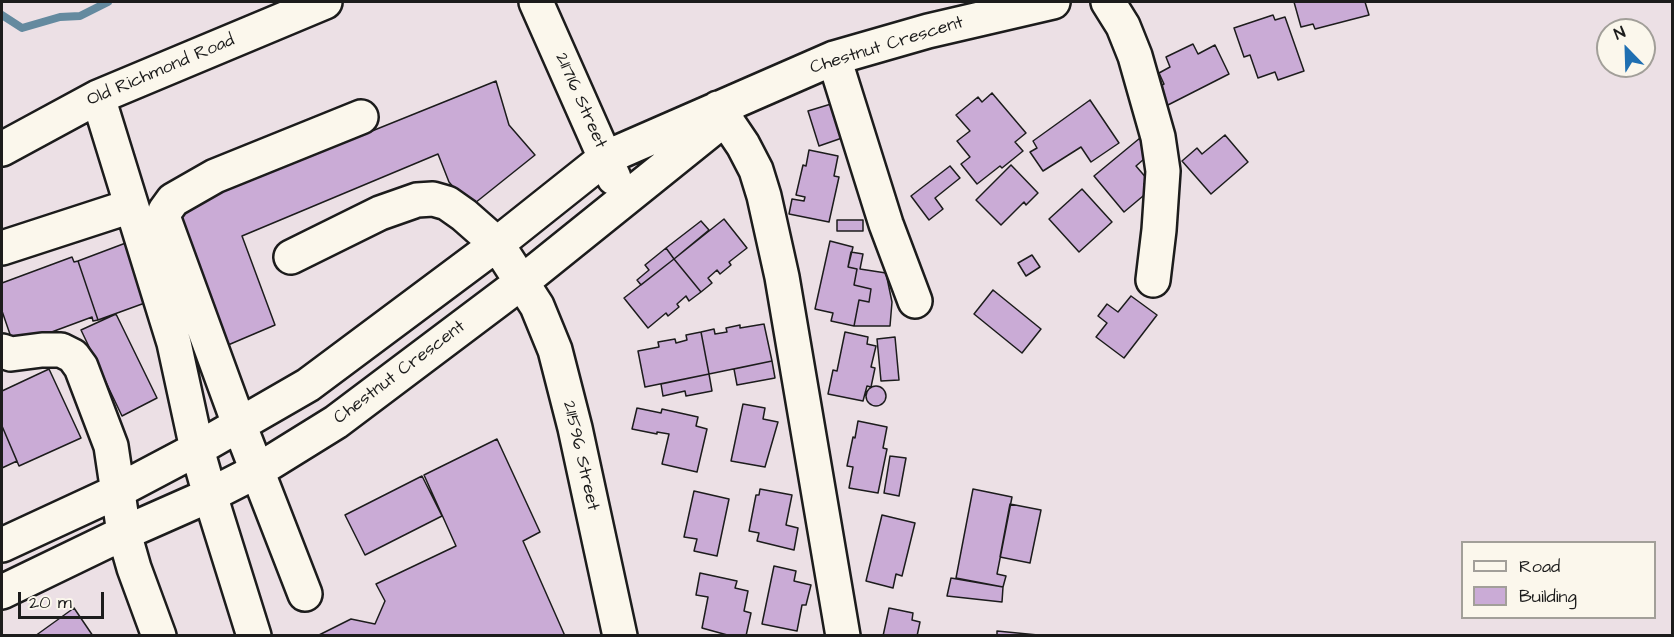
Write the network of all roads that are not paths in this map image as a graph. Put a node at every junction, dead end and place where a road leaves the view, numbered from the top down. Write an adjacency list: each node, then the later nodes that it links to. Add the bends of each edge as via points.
1 (325, 2): 6 (street, Old Richmond Road)
2 (536, 2): 10 (street, 211716 Street)
3 (1053, 2): 5 (street, Chestnut Crescent)
4 (1108, 2): 16 (street, via 1135,56 1158,137 1163,171)
5 (834, 58): 7 (street, Chestnut Crescent, via 758,91); 18 (street, via 886,224)
6 (98, 97): 9 (street, Old Richmond Road); 12 (street)
7 (721, 113): 10 (street, Chestnut Crescent); 11 (street, Chestnut Crescent); 32 (street, via 756,170 767,208 789,311)
8 (361, 117): 20 (street, via 215,176 173,200 165,211 164,219)
9 (2, 149)
10 (605, 158): 11 (street, 211716 Street); 13 (street, Chestnut Crescent)
11 (625, 200): 17 (street, Chestnut Crescent)
12 (131, 206): 14 (street); 21 (street, via 174,343)
13 (497, 244): 15 (street, 211596 Street, via 447,203 417,200 380,213); 17 (street, 211596 Street); 20 (street, Chestnut Crescent, via 308,385)
14 (2, 248)
15 (291, 257)
16 (1153, 280)
17 (522, 282): 22 (street, Chestnut Crescent, via 336,422); 31 (street, 211596 Street, via 537,306 555,350)
18 (915, 301)
19 (2, 351): 23 (street, via 12,354 61,350 73,356 81,367 111,446)
20 (239, 424): 21 (street, Chestnut Crescent); 22 (street)
21 (197, 449): 23 (street, Chestnut Crescent); 24 (street)
22 (257, 471): 24 (street, Chestnut Crescent); 28 (street)
23 (118, 491): 25 (street); 26 (street, Chestnut Crescent)
24 (210, 495): 25 (street, Chestnut Crescent); 30 (street)
25 (124, 533): 27 (street, Chestnut Crescent); 29 (street)
26 (2, 545)
27 (2, 592)
28 (304, 594)
29 (159, 636)
30 (254, 636)
31 (621, 636)
32 (843, 636)

